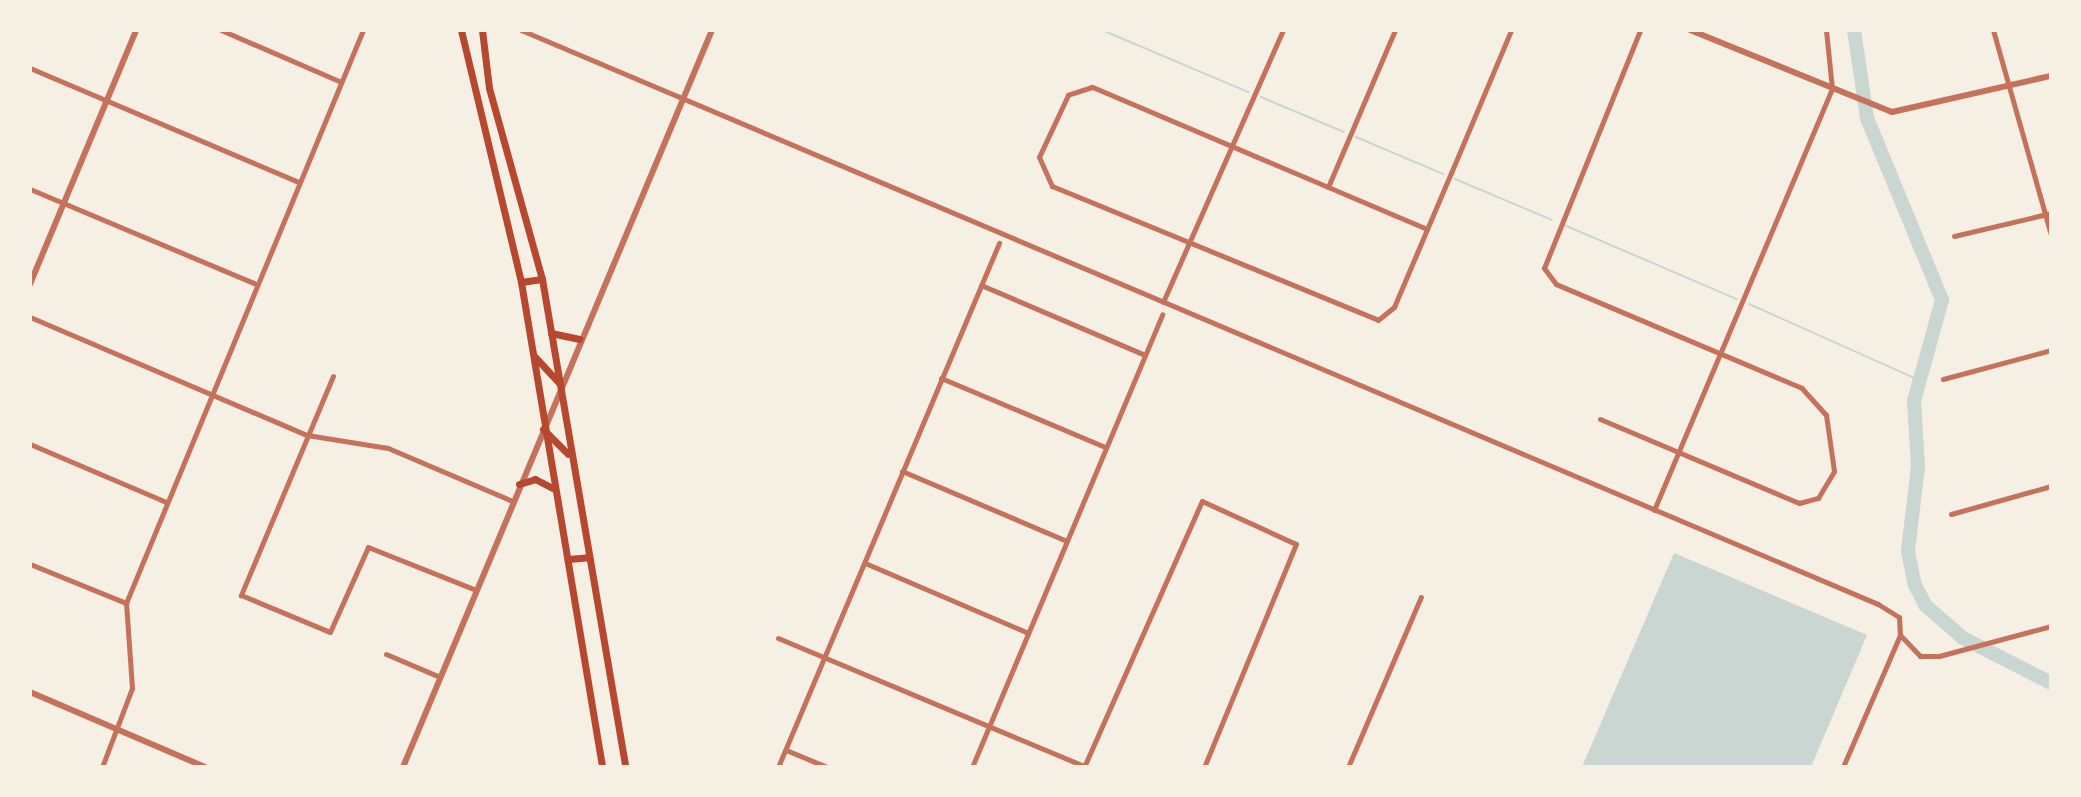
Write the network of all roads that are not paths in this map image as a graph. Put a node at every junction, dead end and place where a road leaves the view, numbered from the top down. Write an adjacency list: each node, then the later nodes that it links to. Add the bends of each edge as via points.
1 (136, 30): 23 (street)
2 (221, 30): 19 (street)
3 (363, 30): 19 (street)
4 (461, 30): 26 (main road)
5 (482, 30): 16 (main road)
6 (489, 30): 16 (main road)
7 (521, 30): 22 (street)
8 (712, 30): 22 (street)
9 (1283, 30): 24 (street)
10 (1395, 30): 28 (street)
11 (1511, 30): 32 (street)
12 (1640, 30): 49 (street, via 1544,268 1556,284)
13 (1690, 30): 21 (street)
14 (1826, 30): 21 (street)
15 (1993, 30): 20 (street)
16 (484, 42): 25 (main road)
17 (30, 68): 23 (street)
18 (2051, 76): 20 (street)
19 (341, 82): 27 (street)
20 (2009, 87): 21 (street, via 1885,111); 31 (street)
21 (1832, 89): 49 (street)
22 (684, 99): 42 (street); 46 (street)
23 (107, 101): 27 (street); 30 (street)
24 (1232, 145): 28 (street); 36 (street); 36 (street, via 1083,87 1068,95 1039,157 1042,174 1052,186)
25 (507, 148): 26 (main road); 37 (main road)
26 (487, 154): 38 (main road)
27 (299, 182): 40 (street)
28 (1328, 187): 32 (street)
29 (30, 189): 30 (street)
30 (64, 203): 39 (street); 40 (street)
31 (2048, 214): 33 (street); 34 (street)
32 (1427, 229): 36 (street, via 1394,307 1378,320)
33 (2051, 235)
34 (1954, 236)
35 (999, 243): 41 (street)
36 (1189, 244): 42 (street)
37 (542, 279): 38 (main road); 45 (main road)
38 (521, 282): 47 (main road)
39 (30, 284)
40 (256, 284): 55 (street)
41 (981, 285): 50 (street); 52 (street)
42 (1163, 302): 69 (street)
43 (1162, 314): 50 (street)
44 (30, 317): 55 (street)
45 (551, 333): 46 (main road); 54 (main road)
46 (579, 339): 54 (street)
47 (531, 347): 54 (main road); 57 (main road)
48 (2051, 350): 53 (street)
49 (1722, 353): 61 (street); 61 (street, via 1817,401 1833,433 1834,471 1818,498 1799,503)
50 (1145, 355): 60 (street)
51 (333, 376): 58 (street)
52 (941, 378): 60 (street); 63 (street)
53 (1943, 379)
54 (560, 384): 57 (street); 62 (main road)
55 (211, 394): 58 (street); 68 (street)
56 (1600, 419): 61 (street)
57 (543, 429): 62 (main road, via 566,448); 64 (street); 66 (main road)
58 (307, 435): 67 (street, via 378,445); 76 (street, via 243,598 330,632 368,547)
59 (30, 444): 68 (street)
60 (1105, 447): 71 (street)
61 (1680, 454): 69 (street)
62 (574, 471): 72 (main road)
63 (902, 471): 71 (street); 74 (street)
64 (519, 484): 66 (main road, via 535,479); 67 (street)
65 (2051, 486): 70 (street)
66 (554, 489): 73 (main road)
67 (512, 501): 76 (street)
68 (166, 502): 78 (street)
69 (1654, 510): 81 (street, via 1878,604 1899,617)
70 (1951, 514)
71 (1067, 541): 80 (street)
72 (589, 557): 73 (main road); 94 (main road)
73 (568, 559): 93 (main road)
74 (865, 563): 80 (street); 84 (street)
75 (30, 564): 78 (street)
76 (476, 590): 85 (street)
77 (1421, 597): 100 (street)
78 (126, 603): 88 (street, via 132,688)
79 (2051, 626): 81 (street, via 1939,656 1920,656)
80 (1028, 633): 87 (street)
81 (1900, 635): 101 (street)
82 (778, 638): 84 (street)
83 (386, 654): 85 (street)
84 (825, 658): 87 (street); 89 (street)
85 (440, 677): 92 (street)
86 (30, 692): 88 (street)
87 (990, 727): 97 (street); 98 (street)
88 (119, 730): 90 (street); 91 (street)
89 (786, 750): 95 (street); 96 (street)
90 (102, 767)
91 (205, 767)
92 (403, 767)
93 (602, 767)
94 (625, 767)
95 (778, 767)
96 (827, 767)
97 (972, 767)
98 (1085, 767): 99 (street, via 1196,504 1292,539 1296,548)
99 (1204, 767)
100 (1348, 767)
101 (1843, 767)

